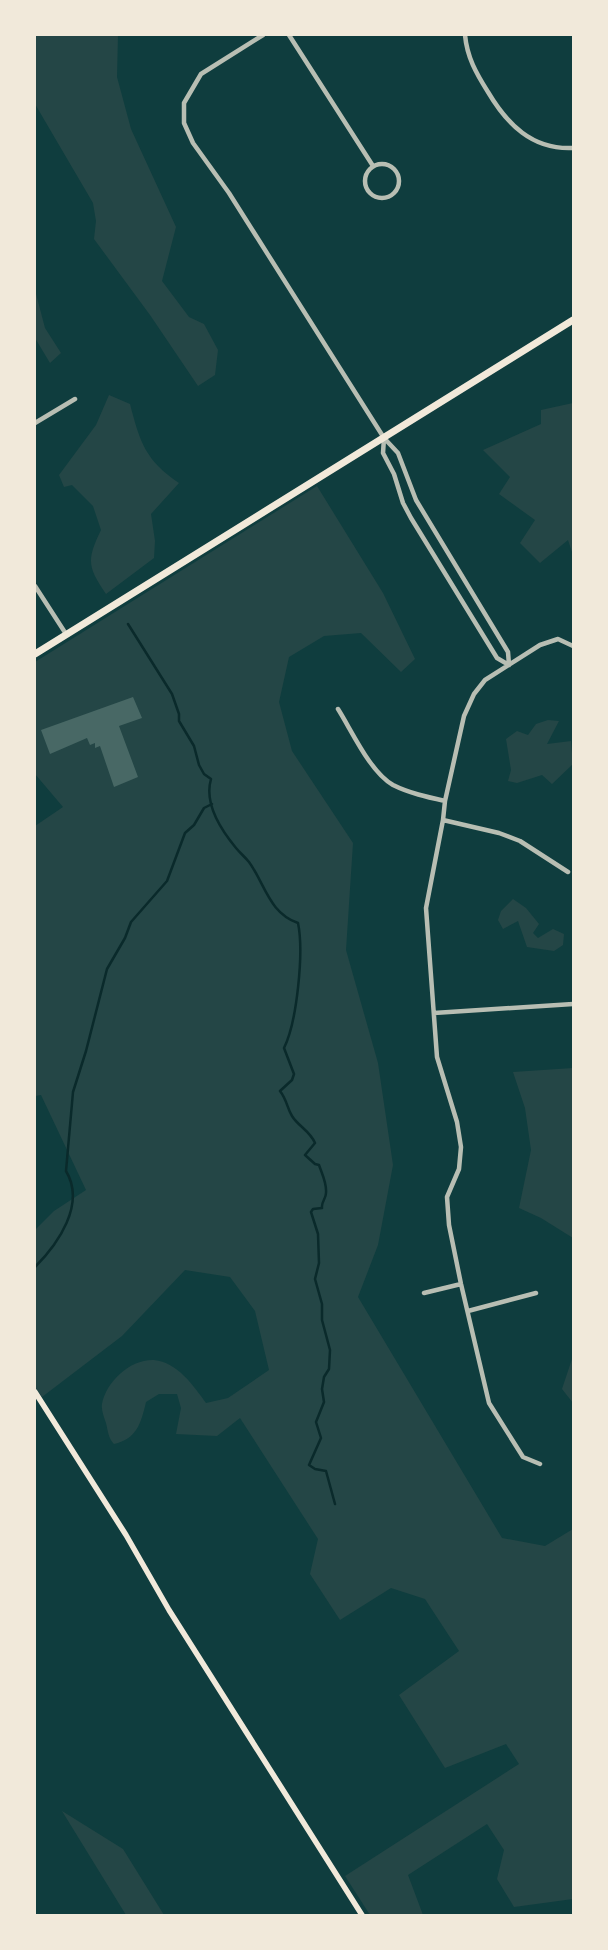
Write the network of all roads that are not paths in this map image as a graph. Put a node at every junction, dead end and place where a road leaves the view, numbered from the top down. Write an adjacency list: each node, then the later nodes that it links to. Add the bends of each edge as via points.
1 (263, 35): 9 (street, via 201,74 184,103 184,123 193,143 229,193)
2 (289, 35): 5 (street)
3 (465, 35): 4 (street, via 471,64 515,129 534,140)
4 (573, 148)
5 (373, 166): 5 (street, via 389,165 397,172 400,182 392,195 380,198 366,187 366,175)
6 (573, 320): 9 (main road)
7 (75, 399): 8 (street)
8 (35, 423)
9 (384, 438): 10 (street, via 398,453 416,500); 11 (street, via 383,453 403,503); 13 (main road)
10 (436, 534): 11 (street); 16 (street, via 508,652)
11 (426, 541): 16 (street, via 498,658)
12 (35, 586): 13 (street)
13 (66, 634): 15 (main road)
14 (573, 646): 16 (street, via 563,640 553,640)
15 (35, 654)
16 (509, 665): 18 (street, via 485,680 474,694 464,716)
17 (338, 709): 18 (street, via 376,771 391,784)
18 (445, 801): 19 (street)
19 (443, 820): 20 (street, via 520,841); 22 (street, via 426,908)
20 (568, 872)
21 (573, 1004): 22 (street)
22 (434, 1013): 23 (street, via 437,1057 457,1122 461,1147 459,1169 447,1196)
23 (460, 1284): 24 (street); 26 (street)
24 (424, 1293)
25 (536, 1293): 26 (street)
26 (468, 1311): 28 (street, via 489,1403 523,1457)
27 (35, 1392): 29 (main road)
28 (540, 1464)
29 (362, 1915)

